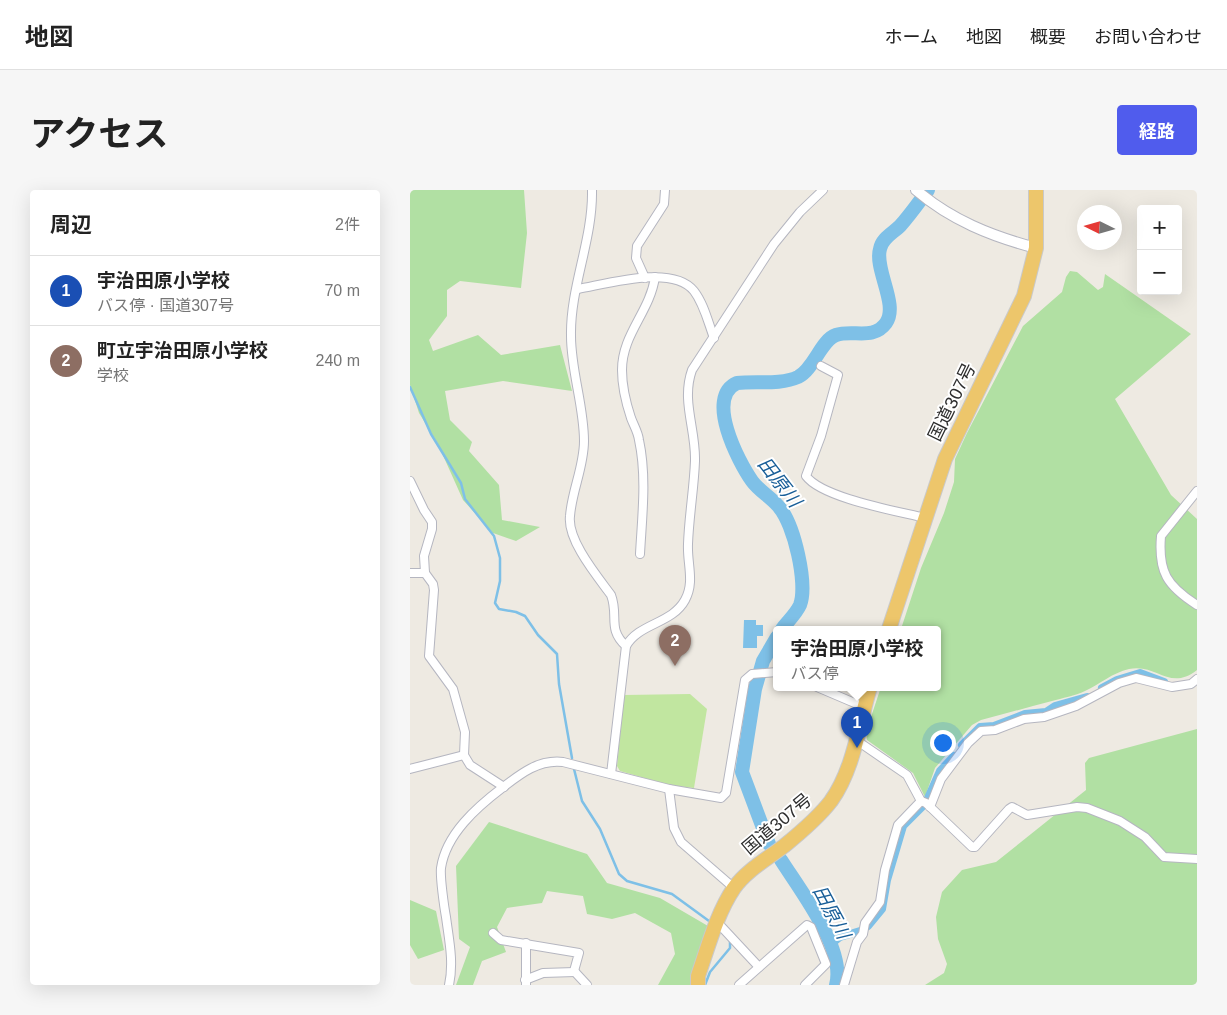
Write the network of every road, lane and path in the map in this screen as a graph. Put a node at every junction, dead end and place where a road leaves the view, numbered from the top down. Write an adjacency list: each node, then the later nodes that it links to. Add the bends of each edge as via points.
1 (592, 190): 9 (street)
2 (665, 190): 8 (street, via 664,204 638,246 636,258)
3 (823, 190): 10 (street, via 774,244)
4 (916, 190): 6 (street, via 946,213 989,234)
5 (1036, 190): 6 (highway, 国道307号)
6 (1036, 248): 14 (highway, 国道307号, via 1024,296 956,435)
7 (655, 277): 8 (street); 10 (street, via 677,279 687,284 701,305); 15 (street, via 649,303 624,349 622,370 642,455)
8 (645, 278): 9 (street)
9 (578, 289): 20 (street, via 571,337 584,440 583,460 569,516 580,548 611,595 614,630)
10 (714, 338): 20 (street, via 692,370 686,394 695,460 688,546 689,591 673,614 635,634)
11 (821, 366): 14 (street, via 838,375 806,476 812,484 854,500)
12 (410, 481): 17 (street, via 432,522 424,556)
13 (1197, 491): 18 (street, via 1161,536 1160,543 1168,582 1174,590)
14 (925, 518): 19 (highway, 国道307号)
15 (640, 554)
16 (410, 572): 17 (street)
17 (425, 574): 27 (street, via 434,590 429,656 453,689 465,732)
18 (1197, 605)
19 (890, 626)
20 (626, 646): 29 (street)
21 (773, 672): 31 (street, via 753,674 744,680 725,795 718,798)
22 (1194, 682): 33 (street, via 1161,686 1136,678 1044,717 981,731 941,779)
23 (826, 691): 25 (street)
24 (869, 691): 25 (highway, 国道307号)
25 (864, 707): 26 (highway, 国道307号)
26 (856, 740): 32 (street, via 907,775); 35 (highway, 国道307号, via 840,785 825,808)
27 (464, 755): 28 (street); 30 (street, via 470,765)
28 (410, 769)
29 (611, 774): 30 (street, via 551,761 537,764); 31 (street)
30 (504, 786): 42 (street, via 476,809 446,852 441,870 451,944)
31 (669, 789): 35 (street, via 674,828 681,842)
32 (921, 801): 33 (street); 47 (street, via 898,825 880,902 865,923)
33 (930, 807): 34 (street, via 972,847 1009,808 1027,815 1077,807 1120,821 1144,837 1164,857)
34 (1197, 859)
35 (734, 888): 36 (highway, 国道307号)
36 (717, 922): 39 (street); 44 (highway, 国道307号, via 698,976)
37 (493, 933): 38 (street, via 501,940)
38 (526, 943): 40 (street, via 579,953); 41 (street)
39 (759, 967): 45 (street); 46 (street, via 807,925 811,927 826,964)
40 (575, 972): 41 (street, via 543,973); 43 (street)
41 (526, 982)
42 (449, 985)
43 (587, 985)
44 (698, 985)
45 (739, 985)
46 (805, 985)
47 (844, 985)

